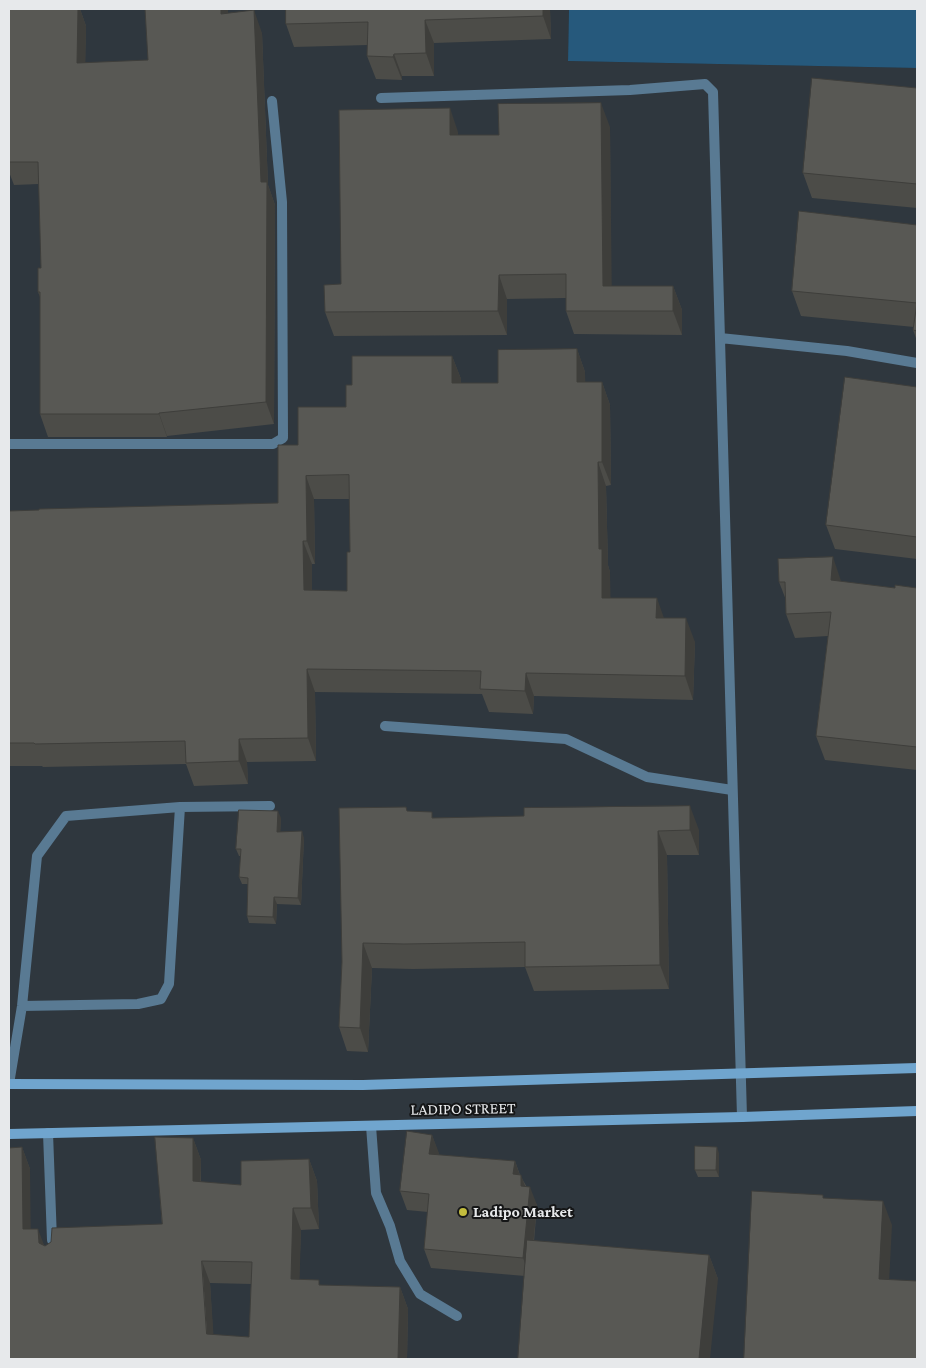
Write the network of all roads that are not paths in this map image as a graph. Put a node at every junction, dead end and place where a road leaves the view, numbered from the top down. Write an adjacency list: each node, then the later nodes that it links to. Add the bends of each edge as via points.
1 (381, 98): 3 (lane, via 630,90 705,84 713,92)
2 (272, 101): 5 (lane, via 282,202 283,438 273,444)
3 (720, 338): 4 (lane, via 847,351); 7 (lane)
4 (917, 363)
5 (9, 444)
6 (385, 726): 7 (lane, via 566,739 647,777)
7 (732, 790): 12 (lane)
8 (270, 806): 9 (lane)
9 (180, 807): 10 (lane, via 66,816 37,856); 10 (lane, via 169,984 161,999 138,1004)
10 (22, 1006): 13 (lane)
11 (917, 1068): 12 (main road, LADIPO STREET)
12 (741, 1074): 13 (main road, LADIPO STREET, via 363,1085); 15 (lane)
13 (9, 1084)
14 (917, 1111): 15 (main road, LADIPO STREET)
15 (742, 1117): 16 (main road, LADIPO STREET)
16 (371, 1126): 17 (main road, LADIPO STREET); 20 (lane, via 376,1193 400,1261 420,1294)
17 (48, 1133): 18 (main road, LADIPO STREET); 19 (lane)
18 (9, 1134)
19 (53, 1251)
20 (457, 1316)

